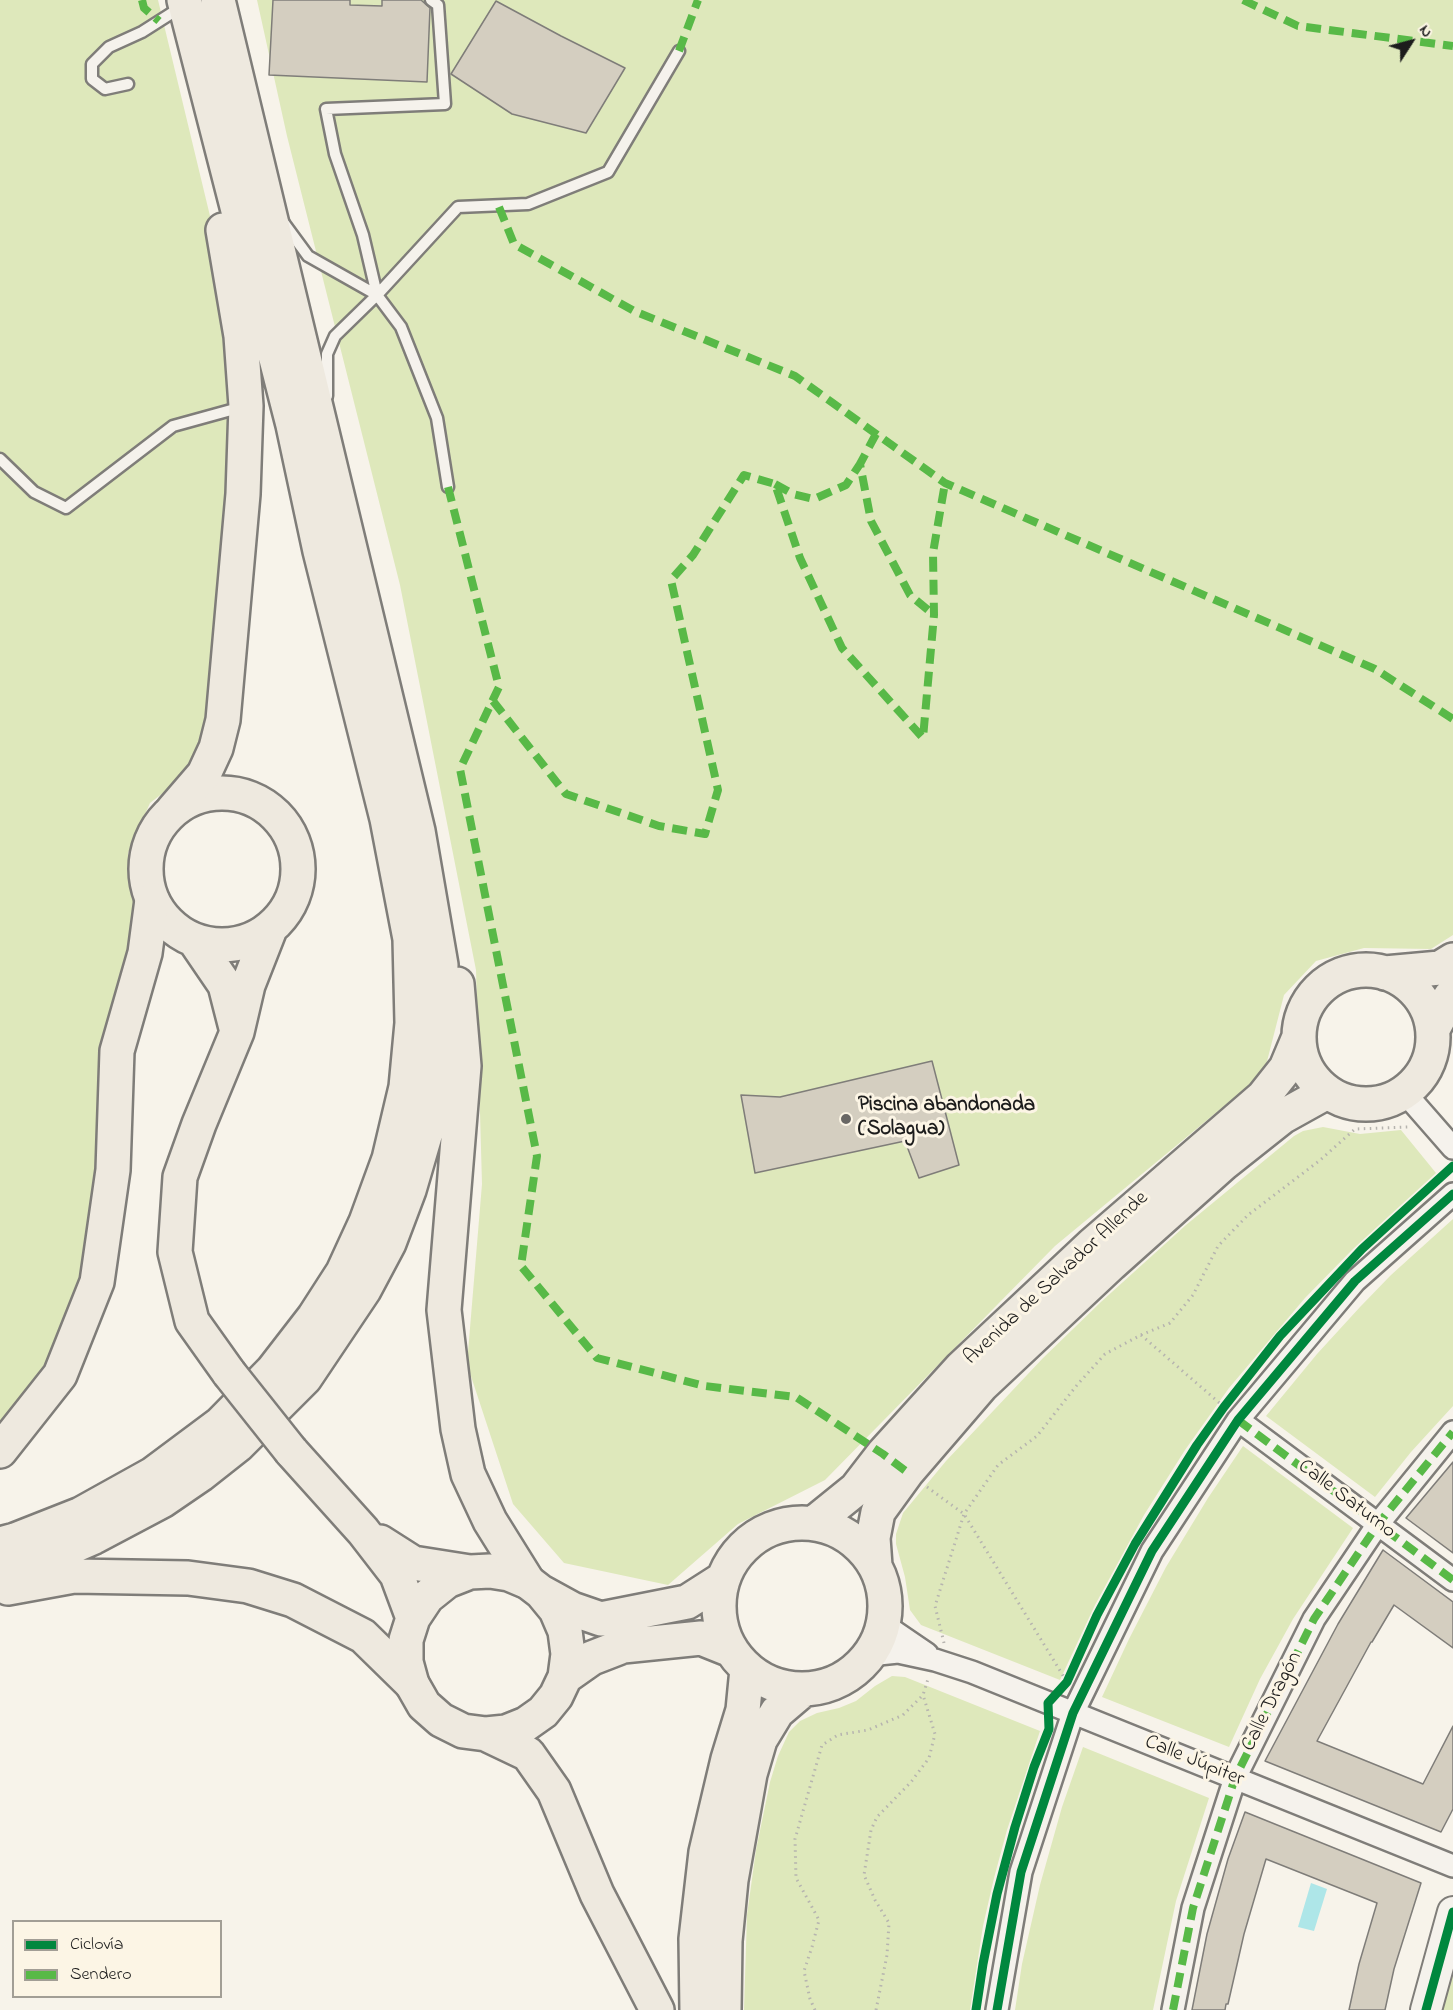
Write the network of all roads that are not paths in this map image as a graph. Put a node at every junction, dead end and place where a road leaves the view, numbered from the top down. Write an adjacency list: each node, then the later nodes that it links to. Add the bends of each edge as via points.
1 (218, 0): 5 (main road)
2 (431, 0): 8 (lane, via 438,4 445,104 326,109 335,154 363,235)
3 (177, 4): 6 (lane, via 142,32 108,47 92,64 92,79 105,89); 10 (main road, via 241,336); 33 (main road, via 293,425 387,819 410,939 412,1023 406,1087 389,1160 343,1272 273,1370 220,1424 153,1474 81,1514)
4 (679, 51): 8 (lane, via 608,172 528,204 458,207)
5 (235, 70): 7 (main road, via 257,130); 35 (main road, via 418,831 441,965 436,1075 426,1132 389,1243 364,1290 305,1378 238,1445 162,1501 94,1537 25,1567)
6 (128, 84)
7 (282, 220): 8 (lane, via 308,256); 9 (main road)
8 (377, 295): 9 (lane, via 335,336 327,354); 12 (lane, via 401,327 437,418)
9 (327, 396): 39 (main road, via 420,750 453,932 464,1066 444,1310 458,1429 468,1474 490,1521)
10 (246, 406): 11 (lane, via 173,426 66,508 34,492); 13 (main road, via 243,494 223,720 204,774)
11 (0, 459)
12 (448, 487)
13 (173, 810): 14 (main road, via 157,828 147,851 146,876); 15 (main road, via 194,798 226,793 264,805 282,821 299,866 296,889 286,911)
14 (152, 900): 16 (main road, via 162,918); 29 (main road, via 145,953 117,1050 113,1170 97,1282 60,1374)
15 (270, 929): 16 (main road, via 247,942 221,946); 21 (main road, via 248,985)
16 (195, 941): 21 (main road, via 225,985)
17 (1453, 960): 18 (main road, via 1440,968)
18 (1385, 973): 20 (main road, via 1403,981 1417,994 1428,1010); 22 (main road, via 1365,970 1326,983 1306,1007)
19 (1453, 995): 20 (main road)
20 (1433, 1029): 24 (main road, via 1427,1065)
21 (237, 1032): 32 (main road, bridge, via 180,1178 175,1252 192,1322 291,1451)
22 (1299, 1037): 23 (main road, via 1302,1058 1312,1077); 30 (main road, Avenida de Salvador Allende, via 1286,1068 1263,1097 1092,1245 961,1368 856,1489)
23 (1327, 1092): 24 (main road, via 1345,1101 1365,1104 1386,1101); 34 (main road, Avenida de Salvador Allende, via 1282,1117 1224,1163 981,1386 878,1512 873,1538)
24 (1404, 1092): 25 (street)
25 (1453, 1148)
26 (1453, 1194): 27 (street, via 1355,1281)
27 (1231, 1413): 31 (street, Calle Saturno); 49 (street, via 1152,1551)
28 (1453, 1432): 31 (street, Calle Dragón)
29 (0, 1451)
30 (814, 1523): 34 (main road, via 839,1531 860,1546); 37 (main road, via 791,1523 769,1529 749,1541 733,1558)
31 (1378, 1524): 38 (street, Calle Saturno); 51 (street, Calle Dragón, via 1314,1619)
32 (363, 1531): 36 (main road, via 413,1563); 41 (main road, via 397,1575)
33 (0, 1544)
34 (875, 1566): 42 (main road, via 885,1604)
35 (0, 1572)
36 (470, 1572): 39 (main road, via 509,1574); 41 (main road, via 440,1586)
37 (723, 1579): 39 (main road, via 687,1602 600,1619 572,1609); 44 (main road, via 718,1603 721,1627)
38 (1453, 1580)
39 (535, 1587): 46 (main road, via 556,1610 566,1631)
40 (0, 1590): 47 (main road, via 74,1576 188,1578 248,1586 293,1600 363,1636)
41 (412, 1618): 47 (main road, via 406,1640)
42 (883, 1624): 43 (main road); 45 (street, Calle Júpiter)
43 (869, 1655): 45 (street, Calle Júpiter, via 898,1652); 48 (main road, via 852,1673 829,1685)
44 (739, 1659): 46 (main road, via 701,1638 623,1646 592,1658); 48 (main road, via 764,1680); 55 (main road, via 743,1710 706,1852 696,1939)
45 (935, 1660): 49 (street, Calle Júpiter)
46 (565, 1677): 50 (main road, via 543,1712 506,1732)
47 (412, 1684): 50 (main road, via 424,1705 441,1720 463,1731)
48 (804, 1689): 56 (main road, via 777,1712 760,1740 750,1774 724,1941)
49 (1074, 1713): 51 (street, Calle Júpiter); 57 (street, via 1021,1872)
50 (486, 1734): 54 (main road, via 528,1754 554,1791 597,1894)
51 (1235, 1778): 52 (street, Calle Júpiter); 58 (street, Calle Dragón, via 1193,1908)
52 (1453, 1866)
53 (1453, 1912): 59 (main road)
54 (657, 2010)
55 (697, 2010)
56 (724, 2010)
57 (997, 2010)
58 (1173, 2010)
59 (1426, 2010)

